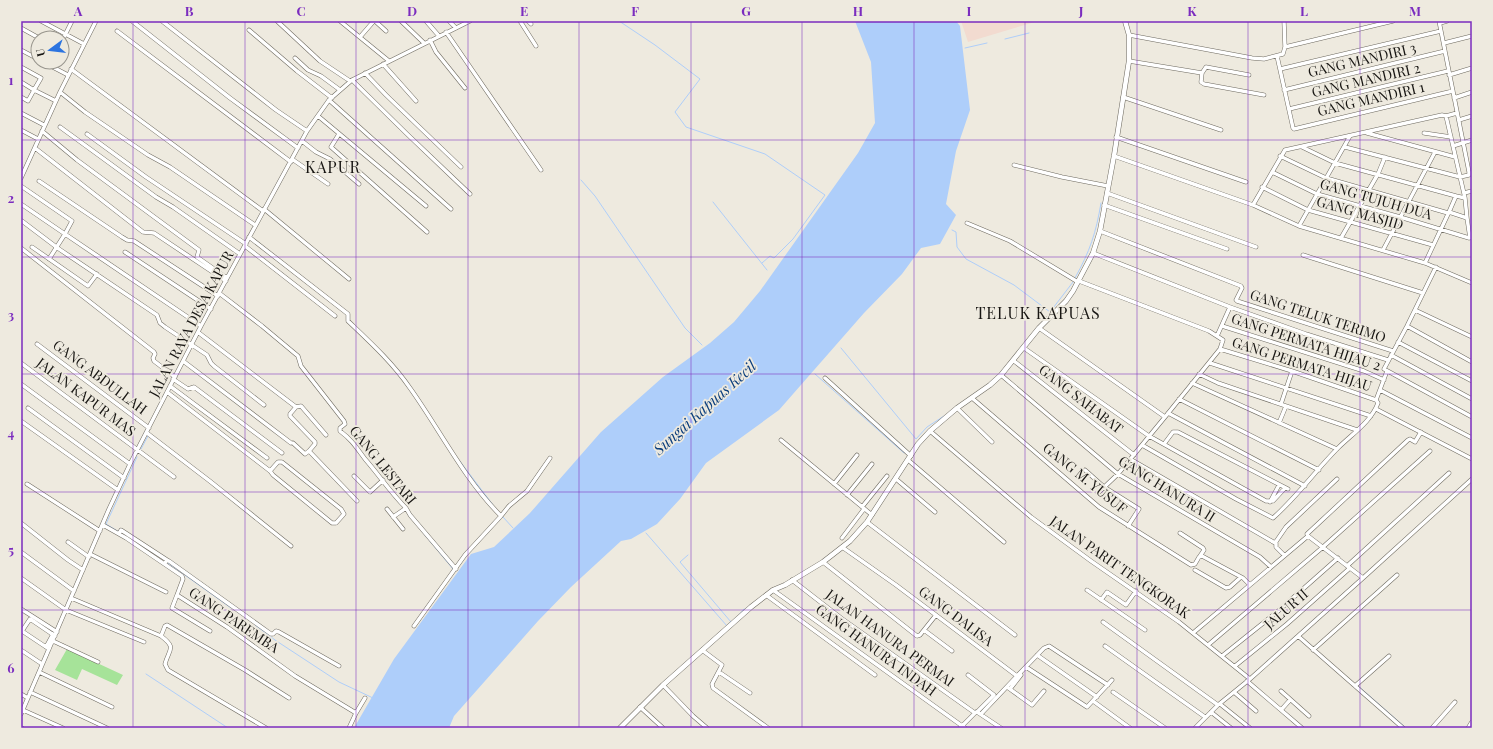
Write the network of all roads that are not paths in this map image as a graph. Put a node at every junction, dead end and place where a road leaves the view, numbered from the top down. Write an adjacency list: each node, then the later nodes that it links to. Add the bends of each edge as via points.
1 (42, 21): 21 (street)
2 (96, 21): 36 (street)
3 (132, 21): 101 (street)
4 (162, 21): 85 (street, via 276,110)
5 (277, 21): 57 (street, via 320,61)
6 (340, 21): 32 (street)
7 (372, 21): 32 (street)
8 (375, 21): 24 (street)
9 (401, 21): 34 (street)
10 (426, 21): 30 (street)
11 (449, 21): 20 (street)
12 (470, 21): 20 (street, JALAN RAYA DESA KAPUR)
13 (520, 21): 37 (street)
14 (1125, 21): 28 (main road)
15 (1284, 21): 38 (street)
16 (1393, 21): 38 (street)
17 (1447, 21): 18 (street)
18 (1440, 22): 25 (street)
19 (21, 28): 27 (street)
20 (456, 28): 26 (street, JALAN RAYA DESA KAPUR)
21 (59, 30)
22 (117, 30): 107 (street)
23 (249, 30): 70 (street)
24 (386, 31)
25 (1441, 31): 35 (street); 50 (street)
26 (446, 32): 30 (street, JALAN RAYA DESA KAPUR); 112 (street)
27 (30, 33)
28 (1129, 35): 42 (street, via 1252,58); 44 (main road)
29 (70, 36): 36 (street)
30 (439, 36): 33 (street, JALAN RAYA DESA KAPUR)
31 (1472, 36): 35 (street)
32 (360, 37): 45 (street)
33 (430, 40): 34 (street, JALAN RAYA DESA KAPUR); 59 (street, via 436,52)
34 (424, 43): 45 (street, JALAN RAYA DESA KAPUR)
35 (1444, 43): 40 (street)
36 (84, 44): 49 (street)
37 (536, 46)
38 (1285, 47): 42 (street, via 1283,54)
39 (21, 50): 41 (street)
40 (1445, 51): 54 (street); 62 (street, GANG MANDIRI 3)
41 (30, 55)
42 (1276, 56): 50 (street)
43 (295, 58): 61 (street, via 308,70)
44 (1129, 61): 53 (street); 67 (main road)
45 (389, 62): 46 (street, JALAN RAYA DESA KAPUR)
46 (383, 64): 52 (street, JALAN RAYA DESA KAPUR); 71 (street)
47 (21, 67): 60 (street, via 42,78)
48 (1472, 68): 54 (street, GANG MANDIRI 2)
49 (71, 69): 56 (street); 141 (street)
50 (1280, 69): 62 (street)
51 (57, 70): 56 (street)
52 (365, 73): 57 (street, JALAN RAYA DESA KAPUR); 110 (street)
53 (1202, 73): 55 (street, via 1206,67); 66 (street, via 1204,84)
54 (1449, 73): 63 (street); 73 (street, GANG MANDIRI 2)
55 (1249, 75)
56 (68, 76): 64 (street)
57 (351, 80): 61 (street, JALAN RAYA DESA KAPUR); 130 (street)
58 (21, 82): 60 (street)
59 (465, 88)
60 (34, 90): 68 (street, via 28,101); 72 (street)
61 (340, 90): 70 (street, JALAN RAYA DESA KAPUR)
62 (1284, 90): 73 (street)
63 (1452, 91): 69 (street); 73 (street, GANG MANDIRI 1, via 1294,129)
64 (60, 92): 72 (street); 151 (street, via 148,155 170,167)
65 (1472, 92): 69 (street)
66 (1264, 95)
67 (1123, 97): 83 (street); 91 (main road)
68 (21, 98)
69 (1454, 98): 75 (street)
70 (330, 99): 76 (street, JALAN RAYA DESA KAPUR); 140 (street)
71 (416, 101)
72 (56, 102): 80 (street)
73 (1289, 109)
74 (21, 113): 80 (street)
75 (1457, 113): 77 (street); 79 (street)
76 (318, 116): 85 (street, JALAN RAYA DESA KAPUR); 89 (street)
77 (1446, 116): 86 (street, via 1442,114); 92 (street)
78 (1472, 116): 79 (street)
79 (1459, 120): 96 (street)
80 (44, 125): 84 (street)
81 (60, 127): 169 (street)
82 (21, 130): 93 (street)
83 (1221, 130)
84 (42, 131): 93 (street); 176 (street, via 77,160 200,250 198,258)
85 (307, 131): 95 (street, JALAN RAYA DESA KAPUR)
86 (1366, 132): 90 (street); 102 (street)
87 (1424, 133): 92 (street)
88 (87, 134): 160 (street)
89 (339, 134): 137 (street); 155 (street, via 331,147)
90 (1350, 136): 97 (street); 99 (street)
91 (1116, 137): 103 (main road); 120 (street)
92 (1450, 137): 98 (street)
93 (38, 139): 100 (street)
94 (1472, 140): 96 (street)
95 (302, 141): 101 (street, JALAN RAYA DESA KAPUR); 122 (street, via 330,159)
96 (1463, 143): 98 (street); 113 (street)
97 (1345, 146): 105 (street); 108 (street)
98 (1453, 146): 106 (street)
99 (1302, 147): 104 (street, via 1285,150); 108 (street)
100 (34, 148): 117 (street); 176 (street, via 143,232 154,233)
101 (298, 148): 107 (street, JALAN RAYA DESA KAPUR)
102 (1435, 152): 106 (street); 111 (street)
103 (1114, 156): 125 (main road); 136 (street)
104 (1280, 156): 114 (street); 118 (street)
105 (1385, 157): 111 (street); 115 (street)
106 (1455, 157): 116 (street)
107 (291, 160): 121 (street); 141 (street, JALAN RAYA DESA KAPUR)
108 (1335, 163): 115 (street); 118 (street)
109 (1014, 165): 125 (street)
110 (461, 167)
111 (1426, 168): 116 (street); 123 (street)
112 (542, 170)
113 (1471, 171): 116 (street)
114 (1272, 172): 126 (street); 131 (street, GANG TUJUH DUA)
115 (1378, 174): 123 (street); 127 (street)
116 (1460, 177): 133 (street)
117 (21, 178)
118 (1326, 178): 127 (street); 131 (street)
119 (39, 181): 181 (street, via 113,232 134,241)
120 (1246, 182)
121 (328, 184)
122 (359, 184)
123 (1417, 185): 132 (street); 134 (street)
124 (21, 186): 157 (street, via 72,221)
125 (1108, 186): 129 (main road)
126 (1262, 187): 136 (street); 142 (street, GANG MASJID)
127 (1368, 190): 134 (street); 139 (street)
128 (1472, 191): 133 (street)
129 (1107, 193): 138 (main road); 164 (street)
130 (470, 194)
131 (1317, 194): 139 (street, GANG TUJUH DUA); 142 (street)
132 (1456, 196): 133 (street); 145 (street)
133 (1464, 196): 144 (street)
134 (1409, 201): 145 (street); 146 (street)
135 (21, 204): 157 (street)
136 (1253, 205): 152 (street)
137 (426, 206)
138 (1104, 206): 154 (main road); 166 (street)
139 (1359, 206): 146 (street, GANG TUJUH DUA); 149 (street)
140 (451, 209)
141 (264, 210): 151 (street, JALAN RAYA DESA KAPUR); 177 (street)
142 (1308, 210): 149 (street, GANG MASJID); 152 (street)
143 (1472, 211): 144 (street)
144 (1467, 212): 147 (street)
145 (1448, 213): 147 (street); 153 (street)
146 (1400, 217): 153 (street, GANG TUJUH DUA); 156 (street)
147 (1467, 218): 153 (street, GANG TUJUH DUA, via 1469,238)
148 (22, 221): 163 (street)
149 (1350, 222): 156 (street, GANG MASJID); 159 (street)
150 (967, 223): 178 (street, GANG PERMATA HIJAU, via 1010,241)
151 (255, 225): 158 (street, JALAN RAYA DESA KAPUR)
152 (1299, 226): 159 (street)
153 (1440, 228): 161 (street)
154 (1100, 231): 170 (main road); 198 (street, GANG TELUK TERIMO, via 1241,286 1237,301)
155 (427, 232)
156 (1391, 233): 161 (street, GANG MASJID); 167 (street)
157 (64, 234): 163 (street); 186 (street)
158 (250, 237): 160 (street, JALAN RAYA DESA KAPUR); 290 (street, via 348,314 349,322 402,376 457,459)
159 (1341, 238): 167 (street)
160 (245, 245): 169 (street, JALAN RAYA DESA KAPUR); 185 (street)
161 (1433, 245): 173 (street)
162 (32, 246): 172 (street)
163 (57, 247): 172 (street); 175 (street)
164 (1256, 247)
165 (21, 248): 209 (street, via 154,352 154,361)
166 (1227, 249)
167 (1383, 250): 173 (street)
168 (125, 252): 183 (street)
169 (240, 254): 176 (street, JALAN RAYA DESA KAPUR)
170 (1093, 254): 178 (main road); 182 (street)
171 (1303, 255): 180 (street)
172 (49, 259): 175 (street, via 88,286)
173 (1425, 263): 174 (street)
174 (1436, 267): 179 (street); 180 (street)
175 (97, 274): 195 (street, via 157,315 160,323)
176 (227, 279): 181 (street, JALAN RAYA DESA KAPUR)
177 (349, 279)
178 (1078, 282): 189 (main road, via 1066,301); 191 (street, GANG PERMATA HIJAU, via 1210,331)
179 (1472, 283)
180 (1423, 293): 184 (street)
181 (218, 294): 183 (street, JALAN RAYA DESA KAPUR); 274 (street, GANG LESTARI, via 298,356 302,366 345,422 340,431 353,441)
182 (1230, 307): 187 (street); 199 (street)
183 (211, 309): 186 (street, JALAN RAYA DESA KAPUR)
184 (1414, 310): 188 (street); 192 (street)
185 (335, 316)
186 (201, 326): 190 (street, JALAN RAYA DESA KAPUR)
187 (1222, 326): 191 (street); 211 (street, GANG PERMATA HIJAU 2)
188 (1407, 326): 193 (street); 202 (street)
189 (1039, 328): 196 (main road); 232 (street)
190 (199, 332): 195 (street, JALAN RAYA DESA KAPUR); 226 (street)
191 (1217, 336): 197 (street, GANG PERMATA HIJAU, via 1223,341)
192 (1472, 337)
193 (1398, 342): 198 (street); 212 (street)
194 (37, 344): 236 (street, GANG ABDULLAH)
195 (192, 345): 200 (street, JALAN RAYA DESA KAPUR); 224 (street, via 207,355 214,366)
196 (1024, 348): 201 (main road); 242 (street)
197 (1220, 349): 204 (street, GANG PERMATA HIJAU); 205 (street, GANG PERMATA HIJAU)
198 (1392, 353): 199 (street); 221 (street)
199 (1388, 360): 206 (street, via 1384,368)
200 (183, 361): 209 (street, JALAN RAYA DESA KAPUR); 251 (street, via 304,454)
201 (1014, 361): 208 (main road); 254 (street, GANG SAHABAT)
202 (1472, 362)
203 (21, 363): 248 (street, JALAN KAPUR MAS)
204 (1210, 363): 207 (street, GANG PERMATA HIJAU); 216 (street)
205 (1292, 371): 216 (street); 222 (street, GANG PERMATA HIJAU)
206 (1387, 372): 211 (street); 233 (street)
207 (1199, 374): 213 (street, GANG PERMATA HIJAU); 223 (street)
208 (1001, 376): 219 (main road); 266 (street, GANG HANURA II)
209 (174, 378): 215 (street, JALAN RAYA DESA KAPUR); 252 (street, via 188,390 194,387)
210 (824, 378): 257 (street)
211 (1384, 380): 217 (street)
212 (1472, 381)
213 (1192, 383): 220 (street, GANG PERMATA HIJAU); 235 (street)
214 (21, 384): 260 (street)
215 (170, 386): 218 (street, JALAN RAYA DESA KAPUR); 255 (street)
216 (1286, 388): 223 (street); 231 (street)
217 (1380, 390): 222 (street); 243 (street)
218 (167, 392): 236 (street, JALAN RAYA DESA KAPUR); 264 (street)
219 (972, 398): 228 (main road); 295 (street, GANG M. YUSUF, via 1091,501)
220 (1180, 399): 230 (street, GANG PERMATA HIJAU); 263 (street)
221 (1472, 399)
222 (1377, 401): 229 (street)
223 (1281, 404): 225 (street)
224 (264, 405)
225 (1286, 406): 235 (street); 237 (street)
226 (296, 407): 241 (street, via 301,406); 251 (street, via 290,415 315,442)
227 (28, 408): 270 (street)
228 (957, 408): 238 (main road); 245 (street)
229 (1376, 409): 231 (street); 240 (street)
230 (1168, 413): 232 (street, GANG PERMATA HIJAU); 278 (street)
231 (1371, 416): 237 (street)
232 (1165, 417): 242 (street, GANG PERMATA HIJAU)
233 (1472, 417)
234 (21, 421): 280 (street)
235 (1279, 423): 249 (street)
236 (149, 428): 239 (street, JALAN RAYA DESA KAPUR)
237 (1358, 430): 249 (street)
238 (930, 431): 257 (main road); 328 (street, JALAN PARIT TENGKORAK, via 1031,517)
239 (147, 432): 248 (street, JALAN RAYA DESA KAPUR); 304 (street)
240 (1421, 432): 259 (street); 299 (street, via 1415,442 1409,439 1402,445 1307,533)
241 (326, 435)
242 (1149, 436): 246 (street); 247 (street, GANG PERMATA HIJAU)
243 (1472, 438)
244 (781, 440): 276 (street)
245 (992, 442)
246 (1164, 444): 277 (street, via 1173,432 1178,432); 284 (street)
247 (1142, 445): 254 (street, GANG PERMATA HIJAU); 278 (street, via 1272,518)
248 (138, 449): 260 (street, JALAN RAYA DESA KAPUR); 269 (street, JALAN KAPUR MAS)
249 (1337, 449): 263 (street)
250 (1430, 451): 306 (street)
251 (309, 452): 283 (street)
252 (282, 453)
253 (857, 455): 276 (street)
254 (1134, 455): 258 (street, GANG PERMATA HIJAU)
255 (267, 458)
256 (550, 458): 290 (street, via 527,491)
257 (909, 458): 271 (main road); 302 (street)
258 (1130, 459): 266 (street, GANG PERMATA HIJAU); 303 (street)
259 (1472, 459)
260 (130, 464): 270 (street, JALAN RAYA DESA KAPUR)
261 (872, 464): 282 (street)
262 (1085, 470): 279 (street)
263 (1318, 470): 278 (street)
264 (270, 471): 264 (street, via 278,462 282,462 342,509 343,515 336,523 332,523)
265 (1450, 473): 315 (street, JALUR II)
266 (1118, 474): 279 (street, GANG PERMATA HIJAU); 314 (street, GANG HANURA II, via 1260,557)
267 (354, 476): 274 (street, via 370,492)
268 (887, 476): 286 (street)
269 (174, 477)
270 (124, 478): 280 (street, JALAN RAYA DESA KAPUR)
271 (896, 479): 288 (street); 289 (main road)
272 (1337, 479): 303 (street, via 1286,527)
273 (1472, 479): 322 (street)
274 (383, 480): 285 (street, GANG LESTARI)
275 (27, 484): 297 (street)
276 (834, 484): 282 (street)
277 (1279, 485): 284 (street); 284 (street, via 1286,489)
278 (1305, 486)
279 (1104, 487): 281 (street, GANG PERMATA HIJAU); 295 (street, via 1139,509)
280 (118, 490): 294 (street, JALAN RAYA DESA KAPUR)
281 (1098, 493)
282 (848, 495): 286 (street)
283 (357, 501)
284 (1270, 502)
285 (406, 508): 291 (street); 316 (street, GANG LESTARI)
286 (863, 508): 289 (street); 300 (street)
287 (387, 509): 291 (street)
288 (935, 512)
289 (872, 515): 292 (main road)
290 (501, 516): 316 (street, via 465,555)
291 (393, 517): 296 (street)
292 (867, 522): 305 (main road); 345 (street)
293 (21, 523): 317 (street)
294 (103, 525): 297 (street, JALAN RAYA DESA KAPUR); 312 (street, via 120,532)
295 (1128, 526): 310 (street, GANG M. YUSUF, via 1191,565 1195,564)
296 (403, 529)
297 (100, 532): 309 (street, JALAN RAYA DESA KAPUR)
298 (1180, 533): 310 (street, via 1203,548)
299 (1308, 536): 306 (street); 308 (street)
300 (842, 538)
301 (68, 542): 309 (street)
302 (1004, 542)
303 (1276, 543): 308 (street, via 1276,547)
304 (291, 546)
305 (842, 547): 313 (main road); 336 (street, GANG DALISA)
306 (1323, 547): 311 (street); 349 (street)
307 (21, 552): 327 (street)
308 (1284, 555): 314 (street)
309 (90, 556): 317 (street, JALAN RAYA DESA KAPUR); 329 (street)
310 (1200, 556): 320 (street)
311 (1338, 558): 315 (street); 357 (street)
312 (166, 562): 330 (street, GANG PAREMBA, via 183,576); 361 (street, via 267,632 279,632)
313 (823, 562): 323 (main road); 339 (street, via 917,636)
314 (1271, 567): 324 (street)
315 (1349, 567): 322 (street); 362 (street, JALUR II, via 1287,624)
316 (456, 569): 338 (street)
317 (83, 570): 327 (street, JALAN RAYA DESA KAPUR)
318 (1195, 570): 320 (street, via 1226,588)
319 (1397, 575): 354 (street)
320 (1240, 577): 324 (street)
321 (21, 578): 335 (street)
322 (1363, 578): 346 (street)
323 (792, 580): 325 (main road); 395 (street, JALAN HANURA PERMAI, via 846,622)
324 (1250, 585): 342 (street)
325 (773, 590): 331 (main road); 403 (street, GANG HANURA INDAH)
326 (1087, 590): 333 (street)
327 (74, 591): 332 (street, JALAN RAYA DESA KAPUR)
328 (1136, 591): 333 (street, via 1126,605 1107,592); 342 (street, JALAN PARIT TENGKORAK)
329 (166, 592)
330 (177, 595): 341 (street, via 172,608); 397 (street, GANG PAREMBA, via 227,626 295,676)
331 (766, 596): 353 (main road); 366 (street)
332 (71, 598): 335 (street, JALAN RAYA DESA KAPUR); 344 (street)
333 (1101, 600): 340 (street)
334 (21, 609): 343 (street)
335 (66, 610): 343 (street, JALAN RAYA DESA KAPUR); 348 (street)
336 (936, 615): 339 (street); 368 (street, GANG DALISA)
337 (1103, 622): 389 (street)
338 (414, 626)
339 (924, 630): 355 (street)
340 (1145, 630)
341 (210, 631)
342 (1193, 633): 349 (street, JALAN PARIT TENGKORAK)
343 (55, 634): 347 (street, JALAN RAYA DESA KAPUR); 351 (street); 351 (street, via 30,619 22,632)
344 (161, 636): 384 (street, via 167,625); 406 (street, via 172,649 165,664 168,670)
345 (1016, 636)
346 (1298, 636): 354 (street); 370 (street)
347 (53, 641): 351 (street, JALAN RAYA DESA KAPUR); 359 (street)
348 (144, 642)
349 (1208, 645): 357 (street, JALAN PARIT TENGKORAK)
350 (1105, 646): 400 (street)
351 (48, 648): 360 (street, JALAN RAYA DESA KAPUR)
352 (21, 650): 360 (street)
353 (702, 650): 365 (street, via 722,665); 371 (main road)
354 (1313, 650): 373 (street)
355 (952, 651)
356 (1037, 656): 363 (street); 372 (street, via 1047,646 1051,647); 382 (street)
357 (1222, 656): 362 (street, JALAN PARIT TENGKORAK)
358 (1389, 656): 373 (street)
359 (98, 662)
360 (42, 664): 364 (street, JALAN RAYA DESA KAPUR)
361 (339, 666)
362 (1235, 666): 370 (street, JALAN PARIT TENGKORAK)
363 (1026, 667): 368 (street); 387 (street, via 1087,708)
364 (39, 672): 377 (street, JALAN RAYA DESA KAPUR); 390 (street)
365 (719, 672): 379 (street); 411 (street, via 712,684 713,688)
366 (875, 675)
367 (968, 675): 395 (street, via 994,695)
368 (1019, 676): 374 (street)
369 (1112, 680): 372 (street)
370 (1248, 680): 380 (street); 392 (street, JALAN PARIT TENGKORAK)
371 (663, 685): 391 (main road); 410 (street)
372 (1108, 685): 382 (street)
373 (1357, 685): 402 (street)
374 (1009, 688): 375 (street, via 1032,705); 398 (street)
375 (1044, 690)
376 (1281, 691): 386 (street)
377 (30, 692): 383 (street, JALAN RAYA DESA KAPUR); 405 (street)
378 (1113, 692): 414 (street)
379 (750, 693)
380 (1235, 693): 389 (street); 393 (street)
381 (21, 694): 383 (street)
382 (1097, 697): 387 (street)
383 (28, 698): 394 (street, JALAN RAYA DESA KAPUR)
384 (289, 698)
385 (365, 698): 397 (street)
386 (1290, 700): 392 (street); 399 (street)
387 (1093, 701): 413 (street)
388 (1455, 702): 421 (street)
389 (1219, 704): 396 (street); 417 (street)
390 (112, 707)
391 (640, 707): 408 (main road); 409 (street)
392 (1281, 710): 418 (street, JALAN PARIT TENGKORAK)
393 (1256, 711)
394 (22, 712): 404 (street)
395 (976, 712): 398 (street, JALAN HANURA PERMAI); 403 (street)
396 (1211, 712): 400 (street); 416 (street)
397 (356, 713): 407 (street)
398 (981, 714): 412 (street, JALAN HANURA PERMAI)
399 (1309, 716)
400 (1206, 718): 415 (street)
401 (1472, 722): 422 (highway)
402 (1398, 724): 419 (street); 420 (street)
403 (962, 727)
404 (63, 728)
405 (107, 728)
406 (266, 728)
407 (349, 728)
408 (620, 728)
409 (663, 728)
410 (707, 728)
411 (768, 728)
412 (1001, 728)
413 (1130, 728)
414 (1165, 728)
415 (1195, 728)
416 (1231, 728)
417 (1250, 728)
418 (1302, 728)
419 (1395, 728)
420 (1403, 728)
421 (1432, 728)
422 (1469, 728)

